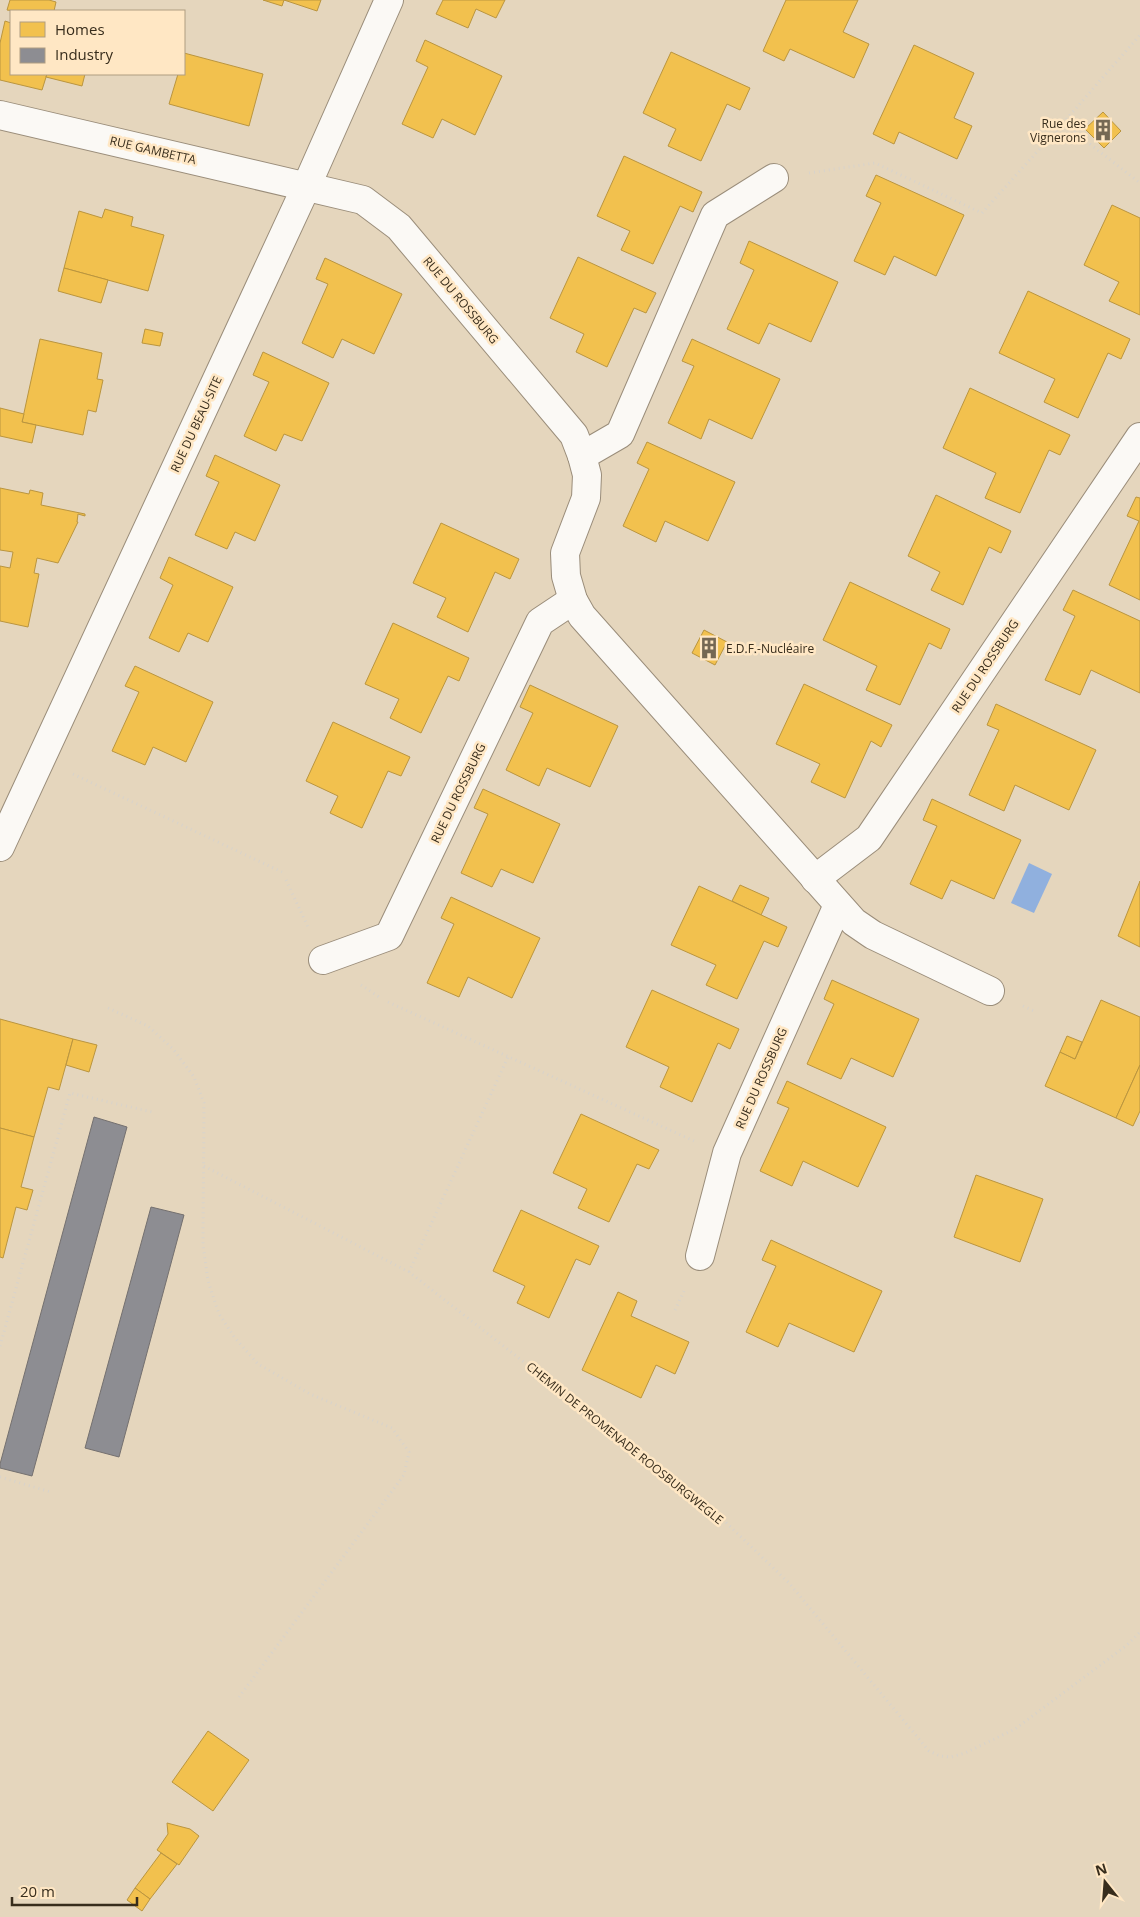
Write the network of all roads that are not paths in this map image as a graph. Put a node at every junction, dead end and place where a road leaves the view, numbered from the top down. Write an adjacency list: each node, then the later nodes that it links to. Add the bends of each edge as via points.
1 (389, 0): 4 (street, RUE DU BEAU-SITE)
2 (0, 115): 4 (street, RUE GAMBETTA)
3 (774, 178): 6 (street, via 715,216 620,434)
4 (307, 186): 6 (street, RUE DU ROSSBURG, via 363,200 399,227 563,420 574,435); 8 (street, RUE DU BEAU-SITE)
5 (1140, 437): 9 (street, RUE DU ROSSBURG, via 869,838)
6 (582, 456): 7 (street, RUE DU ROSSBURG, via 587,475 586,498 565,554 566,576)
7 (573, 600): 9 (street, RUE DU ROSSBURG, via 595,631); 11 (street, RUE DU ROSSBURG, via 540,622 389,936)
8 (0, 847)
9 (815, 879): 10 (street, RUE DU ROSSBURG)
10 (838, 905): 12 (street, RUE DU ROSSBURG, via 873,935); 13 (street, RUE DU ROSSBURG, via 728,1153)
11 (323, 960)
12 (990, 991)
13 (700, 1256)

